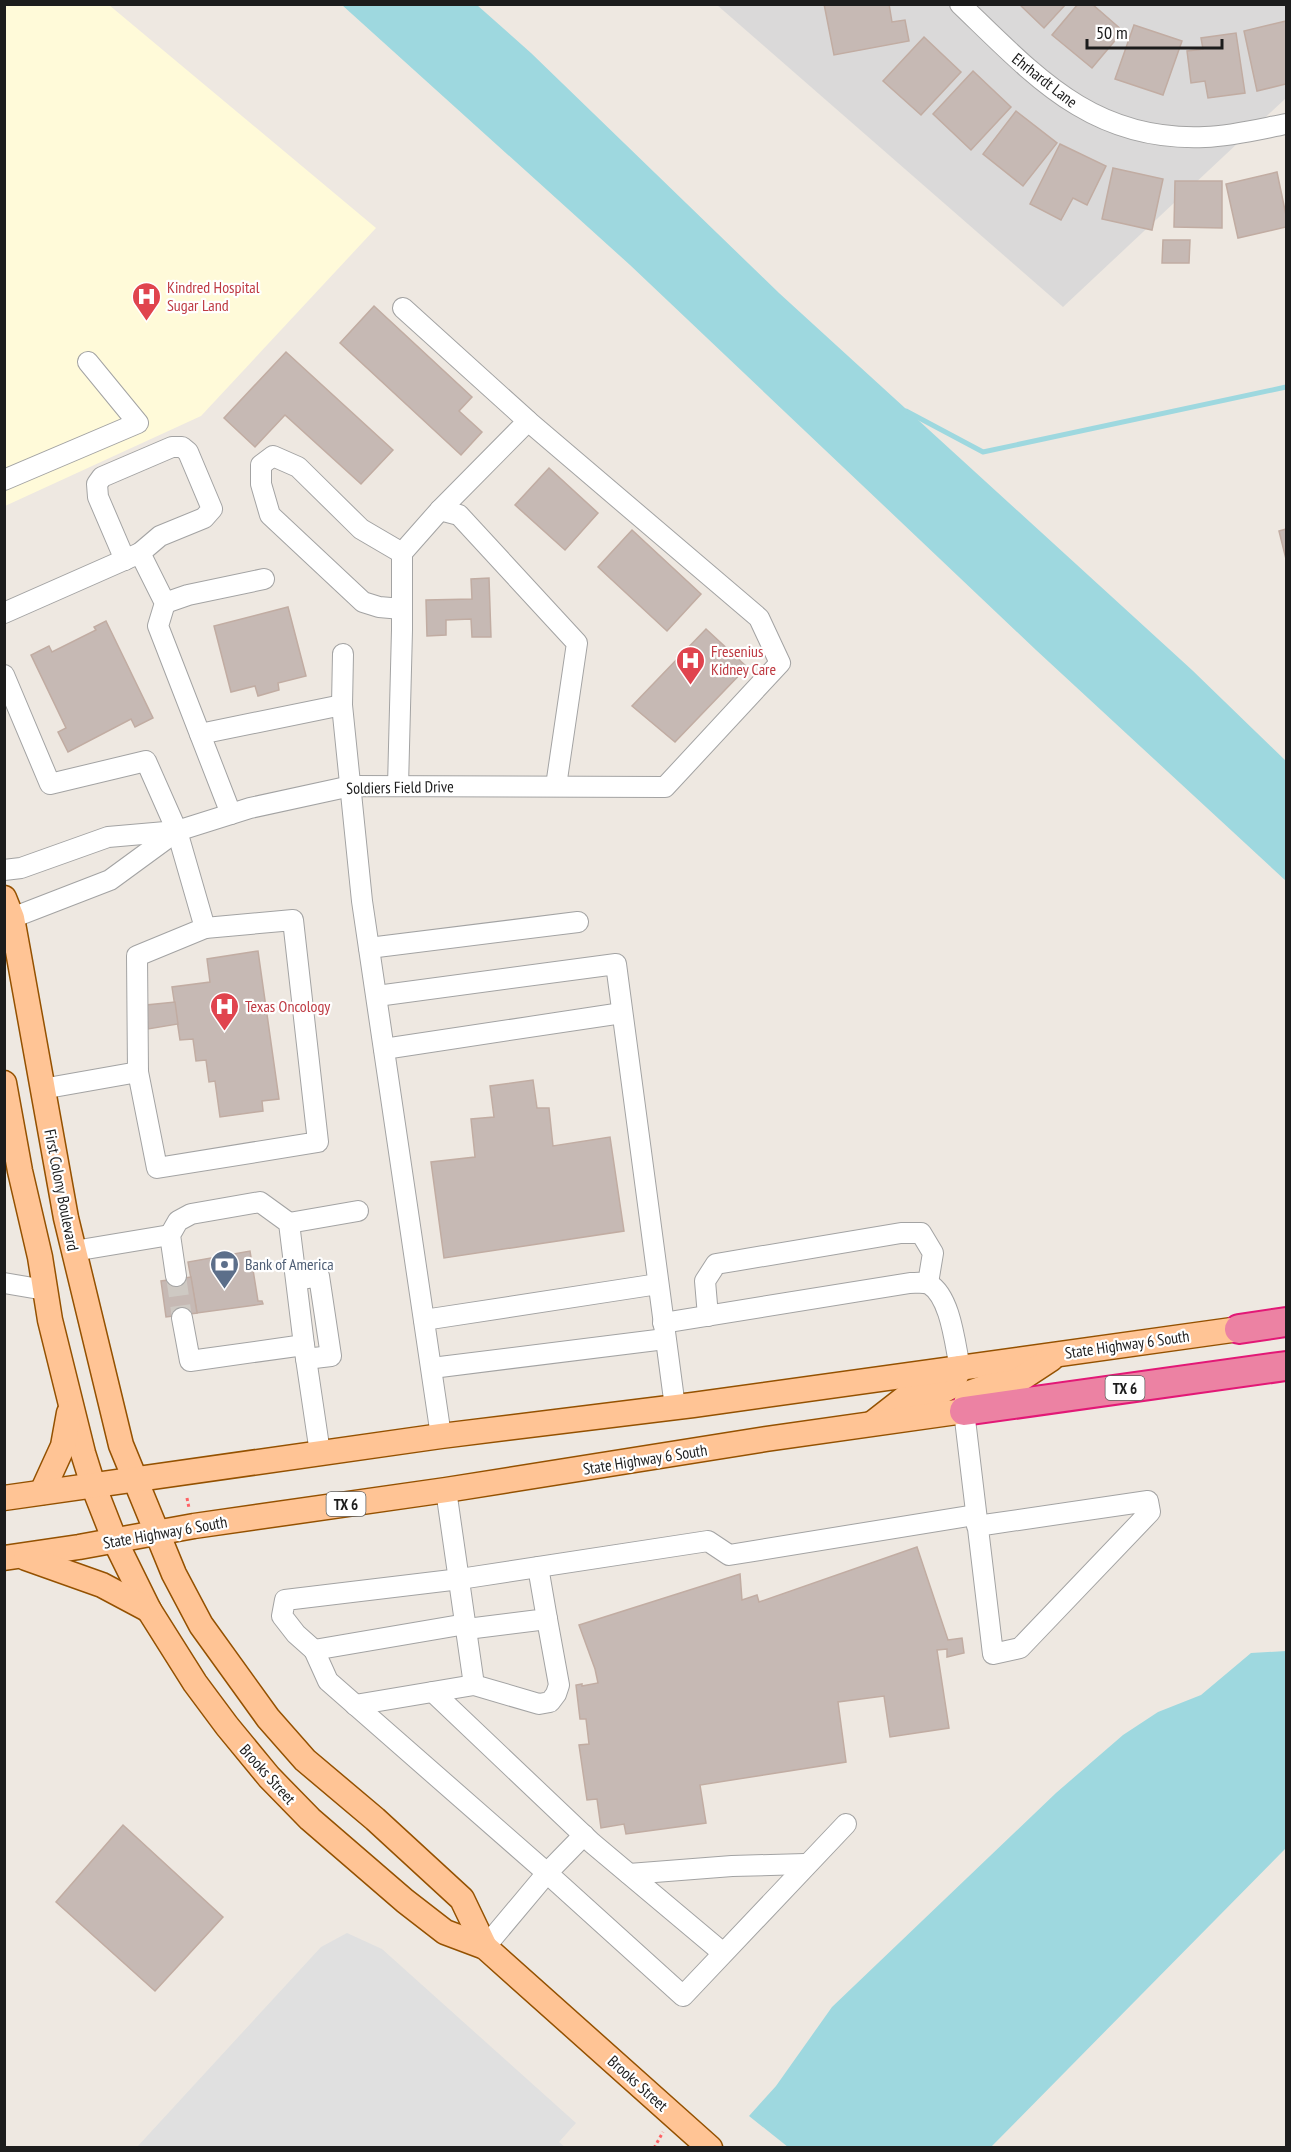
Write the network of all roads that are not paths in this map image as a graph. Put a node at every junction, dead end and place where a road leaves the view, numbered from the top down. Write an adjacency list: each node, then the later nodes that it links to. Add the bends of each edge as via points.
1 (960, 4): 2 (street, Ehrhardt Lane, via 1031,73 1065,99 1101,119 1137,131 1205,137)
2 (1287, 124)
3 (403, 308): 5 (street)
4 (88, 362): 6 (street, via 138,423)
5 (528, 422): 7 (street); 20 (street, Soldiers Field Drive, via 759,618 780,663 665,787)
6 (4, 480)
7 (440, 510): 8 (street); 20 (street, via 459,515 577,643)
8 (402, 552): 12 (street); 12 (street, via 361,529 298,467 273,456 261,465 261,484 270,515 363,602)
9 (133, 556): 9 (street, via 160,536 204,518 212,509 188,452 182,447 142,459 102,477 97,484 98,497); 11 (street); 13 (street)
10 (264, 579): 11 (street)
11 (165, 603): 17 (street, via 158,626)
12 (402, 609): 19 (street)
13 (4, 613)
14 (343, 654): 16 (street)
15 (4, 675): 22 (street, via 50,784 146,761)
16 (342, 705): 17 (street); 18 (street)
17 (200, 734): 21 (street)
18 (351, 786): 19 (street, Soldiers Field Drive); 21 (street, Soldiers Field Drive); 27 (street)
19 (398, 786): 20 (street, Soldiers Field Drive)
20 (556, 786)
21 (231, 814): 22 (street, Soldiers Field Drive)
22 (177, 831): 23 (street, Soldiers Field Drive, via 108,837 21,868); 24 (street, Soldiers Field Drive, via 110,880); 26 (street)
23 (4, 870)
24 (7, 912): 33 (main road, First Colony Boulevard)
25 (578, 922): 27 (street)
26 (205, 928): 31 (street, via 137,956); 31 (street, via 293,920 318,1142 158,1168)
27 (369, 948): 28 (street)
28 (377, 996): 29 (street, via 616,964); 30 (street)
29 (622, 1013): 30 (street); 42 (street)
30 (384, 1048): 46 (street)
31 (138, 1072): 33 (street)
32 (4, 1083): 43 (main road)
33 (42, 1089): 37 (main road, First Colony Boulevard)
34 (358, 1211): 35 (street)
35 (289, 1223): 36 (street, via 260,1202 191,1214 178,1221); 39 (street)
36 (170, 1235): 37 (street); 38 (street)
37 (74, 1251): 61 (main road, First Colony Boulevard, via 121,1445)
38 (176, 1276)
39 (297, 1280): 50 (street); 50 (street, via 319,1276 331,1356)
40 (4, 1282): 43 (street)
41 (927, 1283): 44 (street); 44 (street, via 933,1253 921,1233 901,1233 717,1264 705,1281); 54 (street, via 940,1293 947,1309)
42 (658, 1284): 46 (street); 49 (street)
43 (45, 1290): 55 (main road)
44 (708, 1316): 49 (street)
45 (182, 1318): 50 (street, via 190,1361)
46 (424, 1320): 53 (street)
47 (1287, 1322): 48 (highway, State Highway 6 South)
48 (1239, 1329): 51 (main road, State Highway 6 South)
49 (664, 1331): 53 (street); 56 (street)
50 (305, 1352): 60 (street)
51 (1059, 1354): 54 (main road, State Highway 6 South); 57 (main road, via 1016,1382 969,1393)
52 (1287, 1366): 57 (highway, State Highway 6 South / TX 6)
53 (432, 1368): 59 (street)
54 (960, 1368): 56 (main road, State Highway 6 South); 58 (main road, via 950,1387 938,1394 904,1398)
55 (71, 1401): 62 (main road); 64 (main road, via 63,1446)
56 (675, 1407): 59 (main road, State Highway 6 South)
57 (964, 1411): 58 (main road, State Highway 6 South / TX 6); 66 (street)
58 (871, 1424): 63 (main road, State Highway 6 South / TX 6)
59 (441, 1436): 60 (main road, State Highway 6 South)
60 (320, 1453): 61 (main road, State Highway 6 South)
61 (135, 1479): 62 (main road, State Highway 6 South); 67 (main road, First Colony Boulevard)
62 (93, 1485): 64 (main road, State Highway 6 South); 68 (main road, Brooks Street)
63 (446, 1490): 67 (main road, State Highway 6 South / TX 6); 71 (street)
64 (42, 1492): 65 (main road, State Highway 6 South)
65 (4, 1498)
66 (976, 1520): 66 (street, via 1148,1500 1150,1512 1020,1648 993,1654); 70 (street, via 729,1555 708,1542)
67 (156, 1533): 68 (main road, State Highway 6 South / TX 6); 84 (main road, Brooks Street, via 201,1625 262,1711 305,1761 462,1899)
68 (116, 1541): 69 (main road, State Highway 6 South / TX 6); 72 (main road, Brooks Street)
69 (13, 1557): 72 (main road, via 102,1585)
70 (538, 1568): 71 (street); 73 (street)
71 (460, 1580): 74 (street); 75 (street, via 285,1600 282,1616)
72 (149, 1610): 84 (main road, Brooks Street, via 227,1726 310,1819 445,1932)
73 (547, 1619): 74 (street); 76 (street, via 559,1685 550,1702 539,1704)
74 (466, 1627): 75 (street); 76 (street)
75 (314, 1650): 78 (street, via 328,1682)
76 (474, 1685): 77 (street)
77 (433, 1692): 78 (street); 80 (street)
78 (354, 1705): 82 (street)
79 (846, 1824): 81 (street)
80 (584, 1836): 82 (street); 83 (street)
81 (805, 1864): 83 (street); 85 (street)
82 (547, 1873): 84 (street); 85 (street, via 683,1996)
83 (629, 1874): 85 (street)
84 (485, 1947): 86 (main road, Brooks Street)
85 (723, 1953)
86 (710, 2148)

